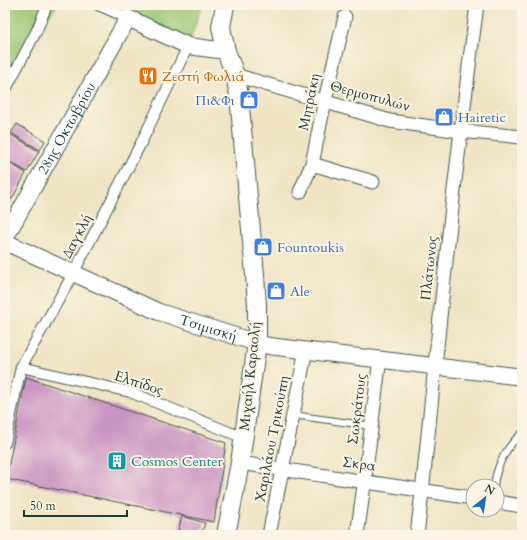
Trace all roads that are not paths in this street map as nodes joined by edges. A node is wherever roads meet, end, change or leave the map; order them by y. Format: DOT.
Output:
graph roads {
  1 [pos="47,5"];
  2 [pos="98,5"];
  3 [pos="224,5"];
  4 [pos="477,5"];
  5 [pos="345,17"];
  6 [pos="128,18"];
  7 [pos="188,46"];
  8 [pos="226,51"];
  9 [pos="235,75"];
  10 [pos="5,91"];
  11 [pos="325,100"];
  12 [pos="460,131"];
  13 [pos="522,137"];
  14 [pos="312,164"];
  15 [pos="373,182"];
  16 [pos="300,192"];
  17 [pos="5,238"];
  18 [pos="5,242"];
  19 [pos="73,274"];
  20 [pos="257,343"];
  21 [pos="306,350"];
  22 [pos="380,359"];
  23 [pos="434,366"];
  24 [pos="21,367"];
  25 [pos="522,377"];
  26 [pos="293,415"];
  27 [pos="371,426"];
  28 [pos="522,433"];
  29 [pos="244,438"];
  30 [pos="5,443"];
  31 [pos="240,463"];
  32 [pos="282,470"];
  33 [pos="495,478"];
  34 [pos="366,481"];
  35 [pos="423,489"];
  36 [pos="465,497"];
  37 [pos="505,503"];
  38 [pos="522,506"];
  39 [pos="226,535"];
  40 [pos="269,535"];
  41 [pos="357,535"];
  42 [pos="417,535"];
  1 -- 10 [label="street"];
  2 -- 6 [label="street"];
  3 -- 8 [label="main road, Μιχαήλ Καραολή"];
  4 -- 12 [label="street, Πλάτωνος"];
  5 -- 11 [label="street, Μητράκη"];
  6 -- 7 [label="street"];
  6 -- 17 [label="street, 28ης Οκτωβρίου"];
  7 -- 8 [label="street"];
  7 -- 19 [label="street, Δαγκλή"];
  8 -- 9 [label="main road, Μιχαήλ Καραολή"];
  9 -- 11 [label="street, Θερμοπυλών"];
  9 -- 20 [label="main road, Μιχαήλ Καραολή"];
  11 -- 12 [label="street, Θερμοπυλών"];
  11 -- 14 [label="street, Μητράκη"];
  12 -- 13 [label="street, Θερμοπυλών"];
  12 -- 23 [label="street, Πλάτωνος"];
  14 -- 15 [label="street"];
  14 -- 16 [label="street, Μητράκη"];
  18 -- 19 [label="street, Τσιμισκή"];
  19 -- 20 [label="street, Τσιμισκή"];
  19 -- 24 [label="street, Δαγκλή"];
  20 -- 21 [label="street, Τσιμισκή"];
  20 -- 29 [label="main road, Μιχαήλ Καραολή"];
  21 -- 22 [label="street, Τσιμισκή"];
  21 -- 26 [label="street, Χαριλάου Τρικούπη"];
  22 -- 23 [label="street, Τσιμισκή"];
  22 -- 27 [label="street, Σωκράτους"];
  23 -- 25 [label="street, Τσιμισκή"];
  23 -- 35 [label="street, Πλάτωνος"];
  24 -- 29 [label="street, Ελπίδος"];
  24 -- 30 [label="street, Δαγκλή"];
  26 -- 27 [label="lane"];
  26 -- 32 [label="street, Χαριλάου Τρικούπη"];
  27 -- 34 [label="street, Σωκράτους"];
  28 -- 33 [label="lane"];
  29 -- 31 [label="main road, Μιχαήλ Καραολή"];
  31 -- 32 [label="street, Σκρα"];
  31 -- 39 [label="main road, Μιχαήλ Καραολή"];
  32 -- 34 [label="street, Σκρα"];
  32 -- 40 [label="street, Χαριλάου Τρικούπη"];
  34 -- 35 [label="street, Σκρα"];
  34 -- 41 [label="street, Σωκράτους"];
  35 -- 36 [label="street, Σκρα"];
  35 -- 42 [label="street, Πλάτωνος"];
  37 -- 38 [label="street"];
}
